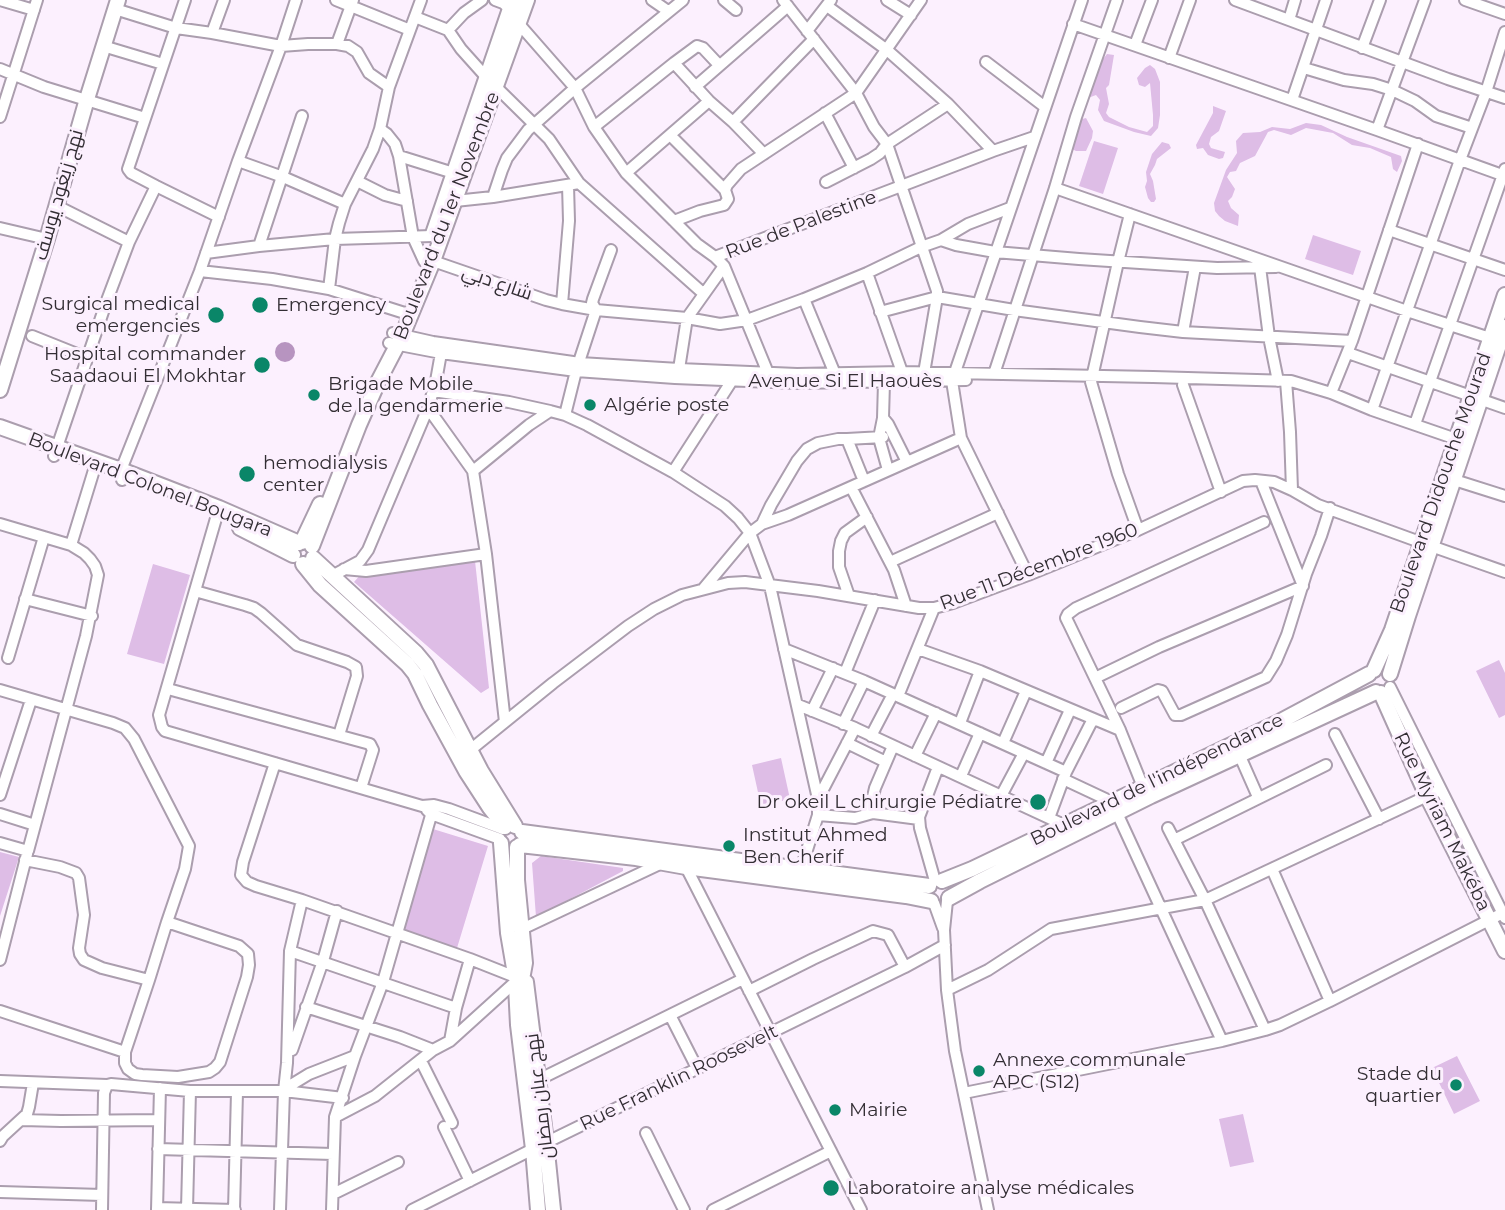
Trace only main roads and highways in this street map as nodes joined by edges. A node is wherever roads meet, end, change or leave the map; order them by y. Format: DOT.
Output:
graph roads {
  1 [pos="527,0"];
  2 [pos="116,4"];
  3 [pos="511,5"];
  4 [pos="492,82"];
  5 [pos="450,200"];
  6 [pos="428,261"];
  7 [pos="1505,295"];
  8 [pos="1502,335"];
  9 [pos="0,390"];
  10 [pos="0,427"];
  11 [pos="0,436"];
  12 [pos="56,452"];
  13 [pos="122,475"];
  14 [pos="1426,544"];
  15 [pos="304,552"];
  16 [pos="1389,637"];
  17 [pos="1372,672"];
  18 [pos="1384,686"];
  19 [pos="1330,696"];
  20 [pos="1115,808"];
  21 [pos="510,836"];
  22 [pos="705,863"];
  23 [pos="935,883"];
  24 [pos="940,901"];
  25 [pos="1501,916"];
  26 [pos="1505,951"];
  27 [pos="518,979"];
  28 [pos="540,1146"];
  29 [pos="538,1210"];
  30 [pos="552,1210"];
  1 -- 4 [label="main road, Boulevard du 1er Novembre"];
  2 -- 9 [label="main road, نهج زيغود يوسف"];
  3 -- 4 [label="main road, Boulevard du 1er Novembre"];
  4 -- 5 [label="main road, Boulevard du 1er Novembre"];
  5 -- 6 [label="main road, Boulevard du 1er Novembre"];
  5 -- 6 [label="main road, Boulevard du 1er Novembre"];
  6 -- 15 [label="main road, Boulevard du 1er Novembre"];
  7 -- 8 [label="main road, Boulevard Didouche Mourad"];
  8 -- 14 [label="main road, Boulevard Didouche Mourad"];
  10 -- 12 [label="main road, Boulevard Colonel Bougara"];
  11 -- 12 [label="main road, Boulevard Colonel Bougara"];
  12 -- 13 [label="main road, Boulevard Colonel Bougara"];
  12 -- 13 [label="main road, Boulevard Colonel Bougara"];
  13 -- 15 [label="main road, Boulevard Colonel Bougara"];
  14 -- 16 [label="main road, Boulevard Didouche Mourad"];
  14 -- 18 [label="main road, Boulevard Didouche Mourad"];
  15 -- 21 [label="main road"];
  15 -- 21 [label="main road, Boulevard Colonel Bougara"];
  16 -- 17 [label="main road, Boulevard Didouche Mourad"];
  16 -- 19 [label="main road"];
  17 -- 18 [label="main road"];
  17 -- 18 [label="main road, Rue Myriam Makéba"];
  17 -- 19 [label="main road, Boulevard de l'indépendance"];
  18 -- 20 [label="main road, Boulevard de l'indépendance"];
  18 -- 25 [label="main road, Rue Myriam Makéba"];
  19 -- 20 [label="main road, Boulevard de l'indépendance"];
  20 -- 23 [label="main road, Boulevard de l'indépendance"];
  20 -- 24 [label="main road, Boulevard de l'indépendance"];
  21 -- 22 [label="main road, Boulevard de l'indépendance"];
  21 -- 22 [label="main road, Boulevard de l'indépendance"];
  21 -- 27 [label="main road, نهج عبان رمضان"];
  21 -- 27 [label="main road, نهج عبان رمضان"];
  22 -- 23 [label="main road, Boulevard de l'indépendance"];
  22 -- 24 [label="main road, Boulevard de l'indépendance"];
  23 -- 24 [label="main road"];
  23 -- 24 [label="main road"];
  25 -- 26 [label="main road, Rue Myriam Makéba"];
  27 -- 28 [label="main road, نهج عبان رمضان"];
  27 -- 28 [label="main road, نهج عبان رمضان"];
  28 -- 29 [label="main road, نهج عبان رمضان"];
  28 -- 30 [label="main road, نهج عبان رمضان"];
}
